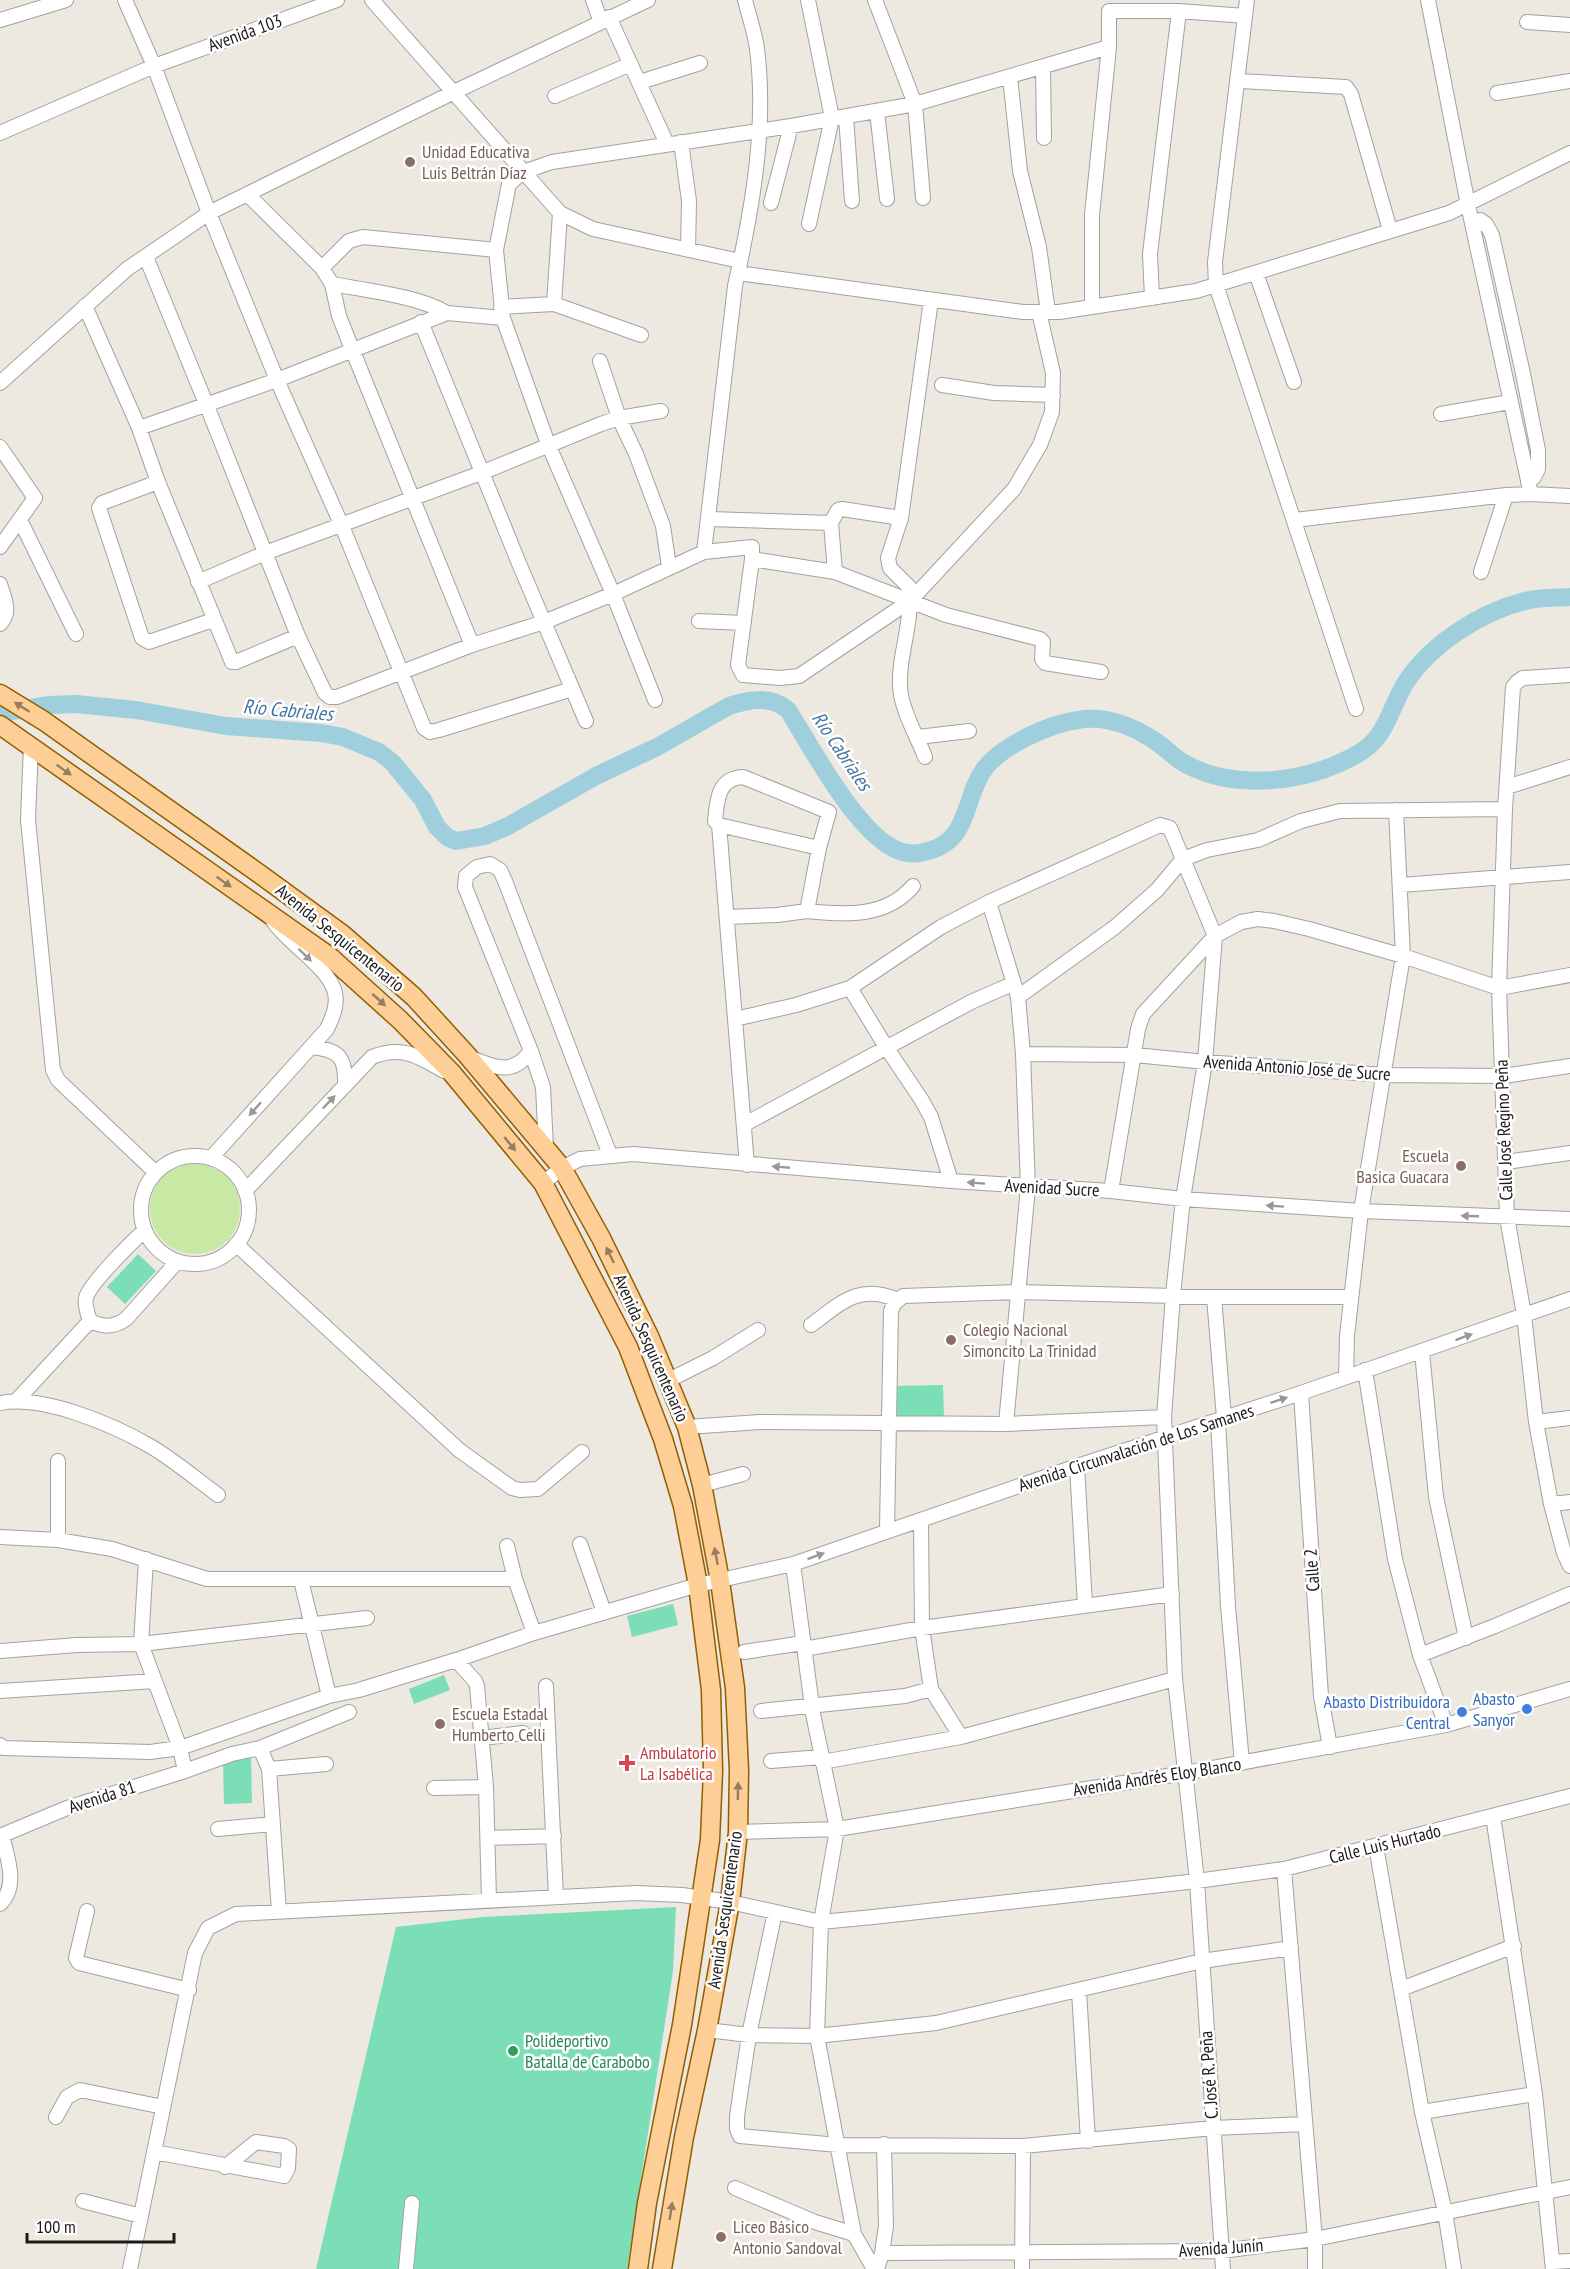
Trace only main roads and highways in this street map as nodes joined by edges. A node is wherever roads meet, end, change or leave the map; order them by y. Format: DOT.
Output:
graph roads {
  1 [pos="0,694"];
  2 [pos="0,725"];
  3 [pos="638,2269"];
  4 [pos="662,2269"];
  4 -- 1 [label="main road, Avenida Sesquicentenario, one-way"];
  2 -- 3 [label="main road, Avenida Sesquicentenario, one-way"];
}
